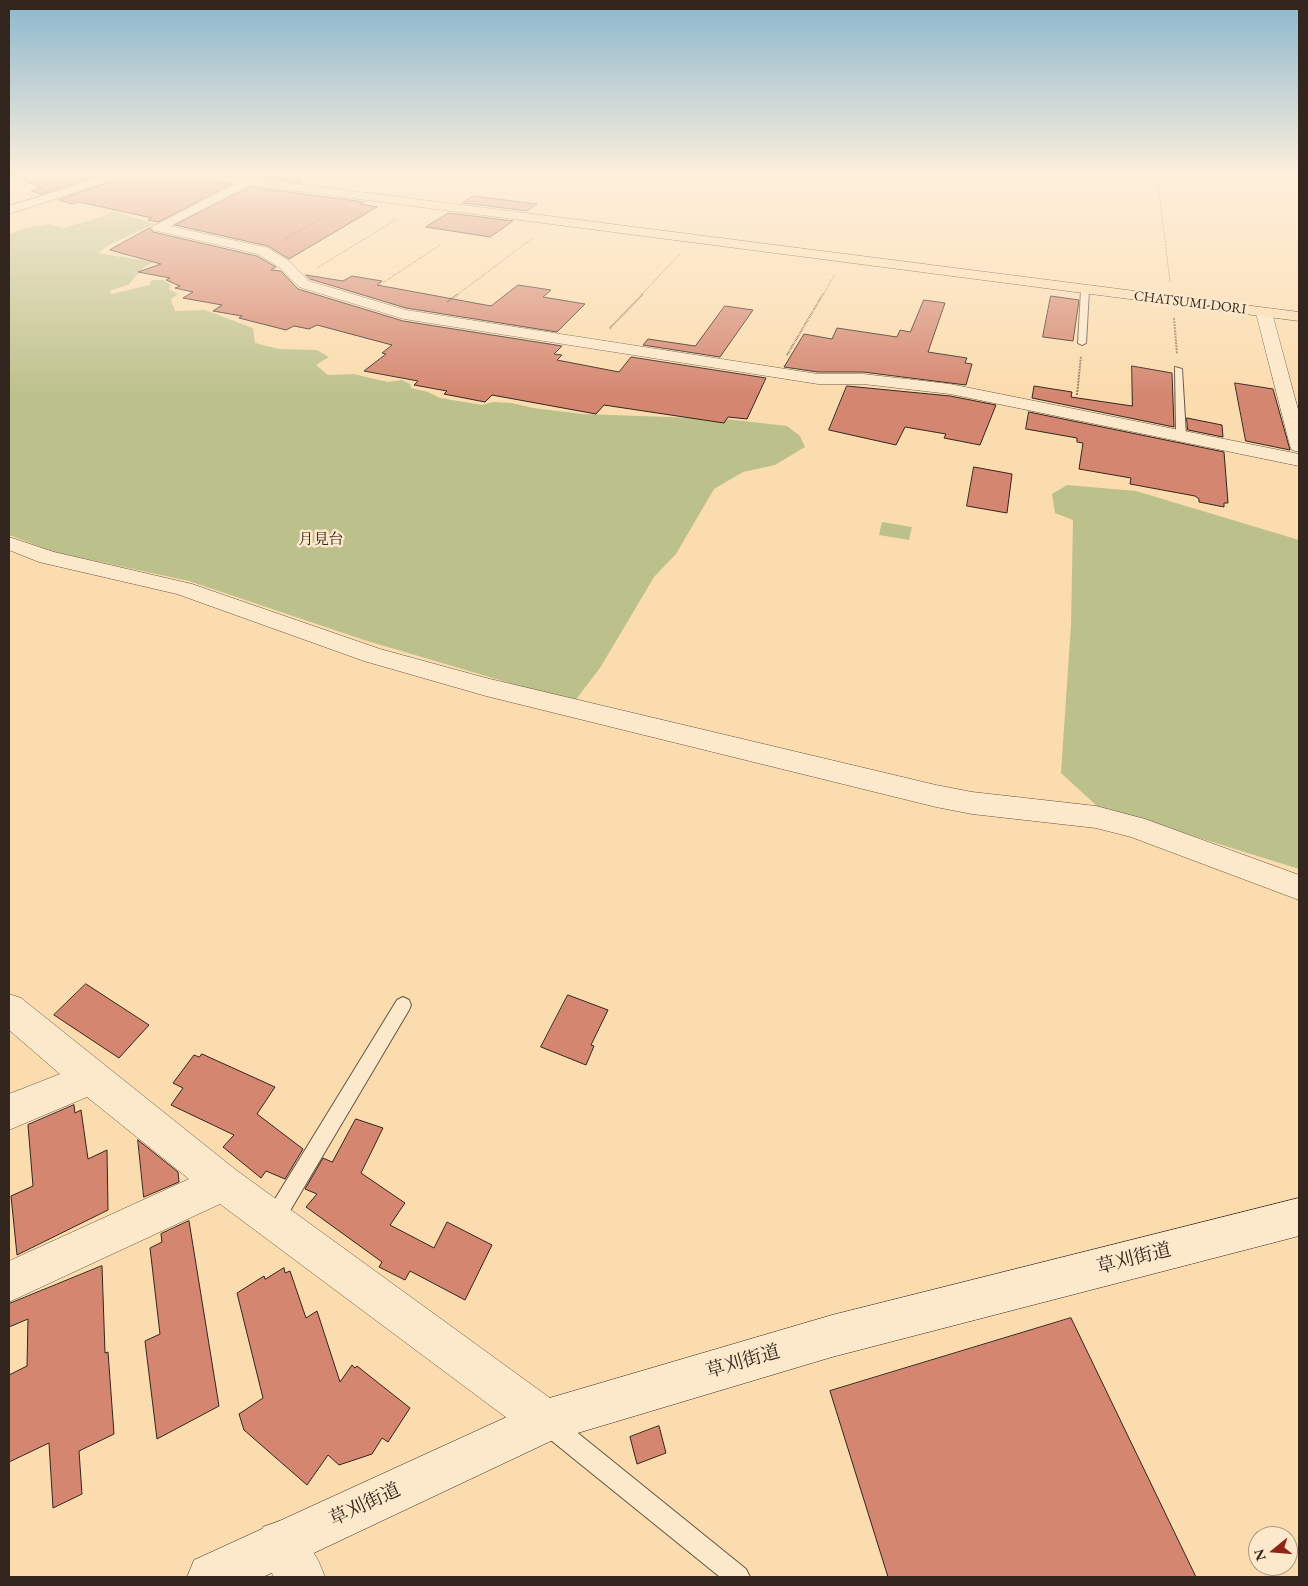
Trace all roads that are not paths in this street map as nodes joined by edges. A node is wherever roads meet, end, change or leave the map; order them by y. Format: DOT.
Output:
graph roads {
  1 [pos="254,248"];
  2 [pos="761,248"];
  3 [pos="1085,290"];
  4 [pos="1264,312"];
  5 [pos="1299,317"];
  6 [pos="1082,343"];
  7 [pos="1178,369"];
  8 [pos="1181,435"];
  9 [pos="1299,446"];
  10 [pos="1299,460"];
  11 [pos="9,543"];
  12 [pos="1299,888"];
  13 [pos="403,1004"];
  14 [pos="9,1010"];
  15 [pos="91,1078"];
  16 [pos="9,1112"];
  17 [pos="223,1182"];
  18 [pos="1299,1217"];
  19 [pos="274,1219"];
  20 [pos="9,1282"];
  21 [pos="546,1421"];
  22 [pos="290,1560"];
  23 [pos="210,1577"];
  24 [pos="738,1577"];
  1 -- 8 [label="street"];
  2 -- 3 [label="main road, CHATSUMI-DORI"];
  3 -- 4 [label="main road, CHATSUMI-DORI"];
  3 -- 6 [label="lane"];
  4 -- 5 [label="main road, CHATSUMI-DORI"];
  4 -- 9 [label="street"];
  7 -- 8 [label="lane"];
  8 -- 10 [label="street"];
  11 -- 12 [label="street"];
  13 -- 19 [label="lane"];
  14 -- 15 [label="street"];
  15 -- 16 [label="street"];
  15 -- 17 [label="street"];
  17 -- 19 [label="street"];
  17 -- 20 [label="street"];
  18 -- 21 [label="street, 草刈街道"];
  19 -- 21 [label="street"];
  21 -- 22 [label="street, 草刈街道"];
  21 -- 24 [label="lane"];
  22 -- 23 [label="street, 草刈街道"];
}
